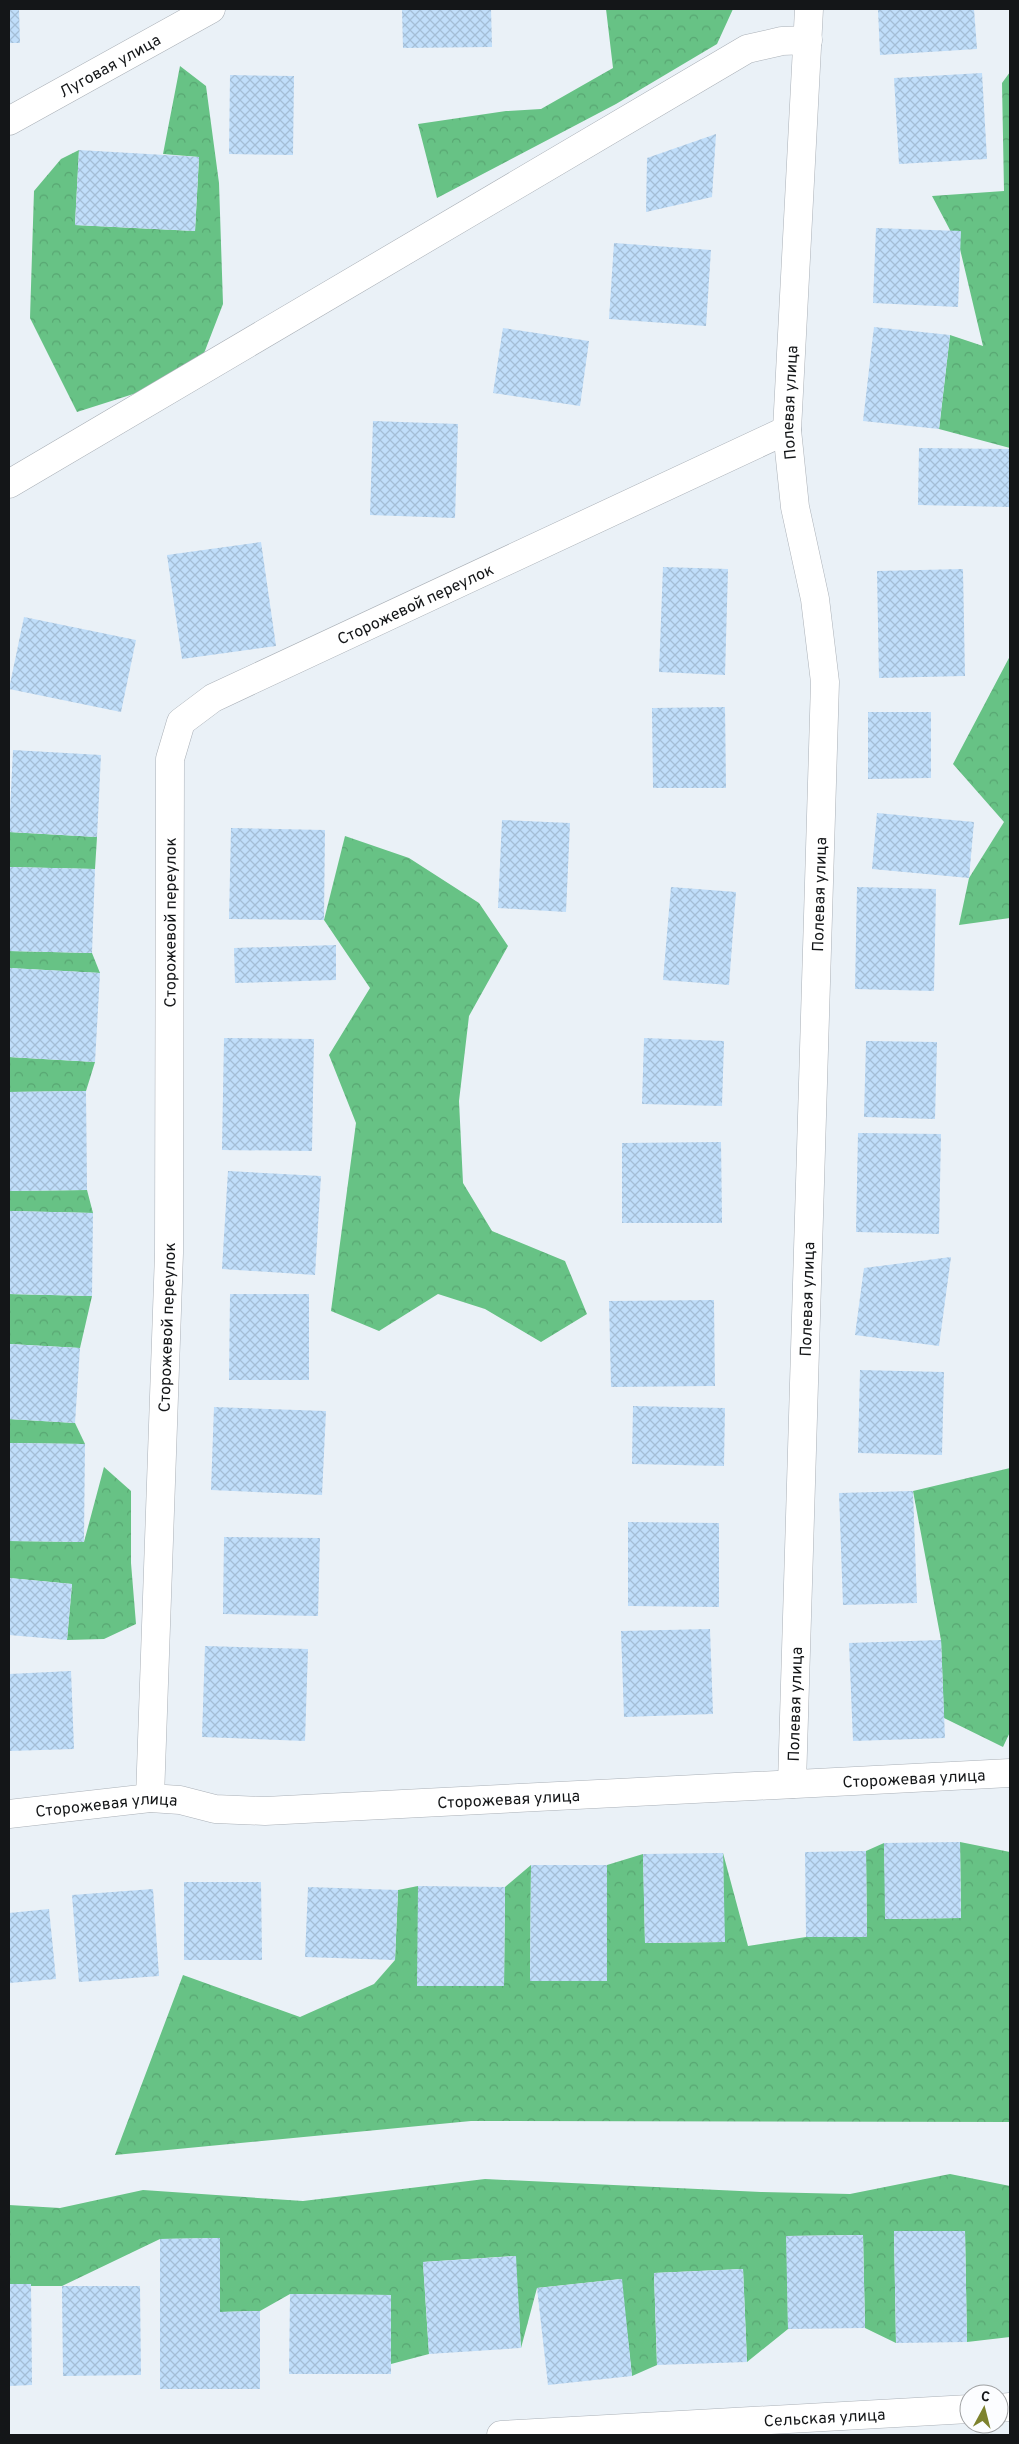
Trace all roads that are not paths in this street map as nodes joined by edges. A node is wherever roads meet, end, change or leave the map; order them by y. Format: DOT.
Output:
graph roads {
  1 [pos="211,9"];
  2 [pos="809,9"];
  3 [pos="808,40"];
  4 [pos="9,121"];
  5 [pos="787,430"];
  6 [pos="9,484"];
  7 [pos="1010,1772"];
  8 [pos="792,1784"];
  9 [pos="150,1798"];
  10 [pos="9,1814"];
  11 [pos="959,2410"];
  12 [pos="501,2435"];
  1 -- 4 [label="street, Луговая улица"];
  2 -- 3 [label="street, Полевая улица"];
  3 -- 5 [label="street, Полевая улица"];
  3 -- 6 [label="street"];
  5 -- 8 [label="street, Полевая улица"];
  5 -- 9 [label="street, Сторожевой переулок"];
  7 -- 8 [label="street, Сторожевая улица"];
  8 -- 9 [label="street, Сторожевая улица"];
  9 -- 10 [label="street, Сторожевая улица"];
  11 -- 12 [label="street, Сельская улица"];
}
